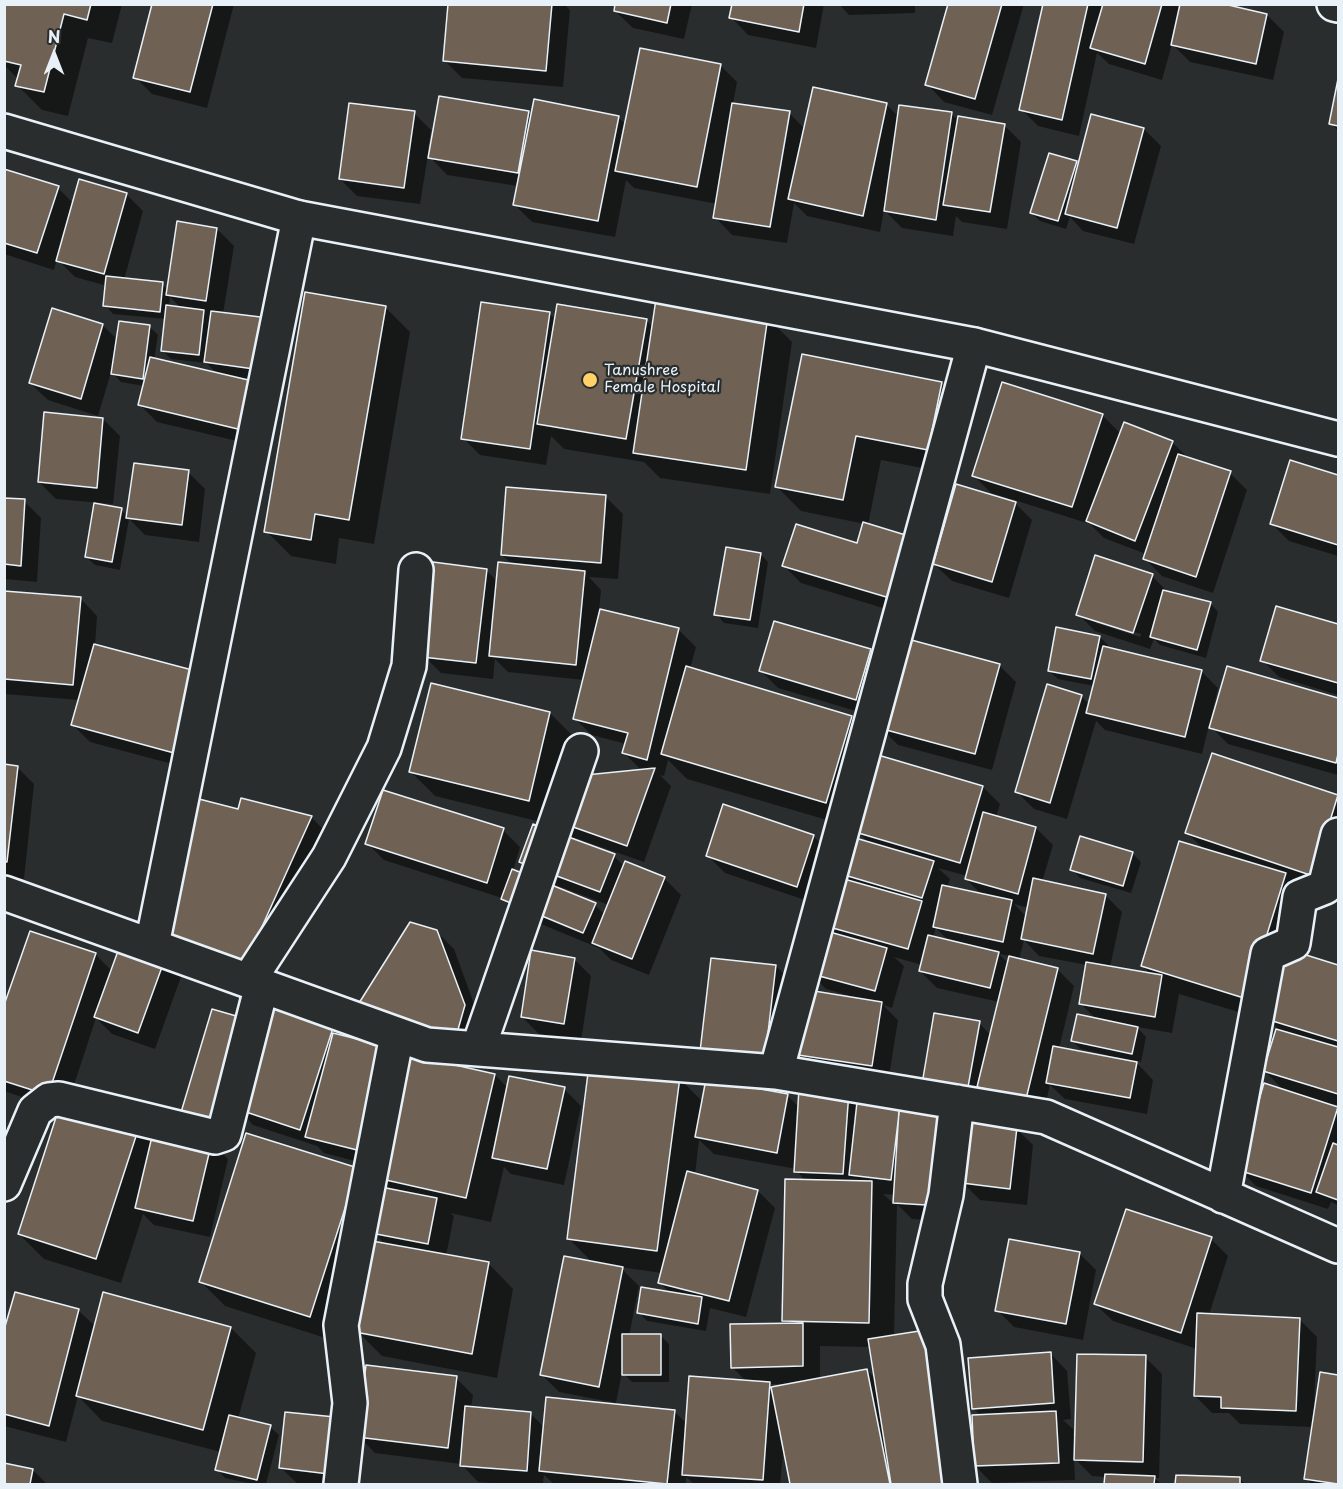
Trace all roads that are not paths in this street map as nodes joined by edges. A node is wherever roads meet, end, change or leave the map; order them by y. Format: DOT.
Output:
graph roads {
  1 [pos="4,131"];
  2 [pos="298,218"];
  3 [pos="974,345"];
  4 [pos="1338,439"];
  5 [pos="416,570"];
  6 [pos="581,751"];
  7 [pos="1338,835"];
  8 [pos="4,894"];
  9 [pos="152,945"];
  10 [pos="256,982"];
  11 [pos="397,1035"];
  12 [pos="478,1049"];
  13 [pos="776,1072"];
  14 [pos="957,1102"];
  15 [pos="4,1184"];
  16 [pos="1223,1196"];
  17 [pos="1338,1246"];
  18 [pos="341,1485"];
  19 [pos="960,1485"];
  1 -- 2 [label="street"];
  2 -- 3 [label="street"];
  2 -- 9 [label="street"];
  3 -- 4 [label="street"];
  3 -- 13 [label="street"];
  5 -- 10 [label="street"];
  6 -- 12 [label="street"];
  7 -- 16 [label="street"];
  8 -- 9 [label="street"];
  9 -- 10 [label="street"];
  10 -- 11 [label="street"];
  10 -- 15 [label="street"];
  11 -- 12 [label="street"];
  11 -- 18 [label="street"];
  12 -- 13 [label="street"];
  13 -- 14 [label="street"];
  14 -- 16 [label="street"];
  14 -- 19 [label="street"];
  16 -- 17 [label="street"];
}
